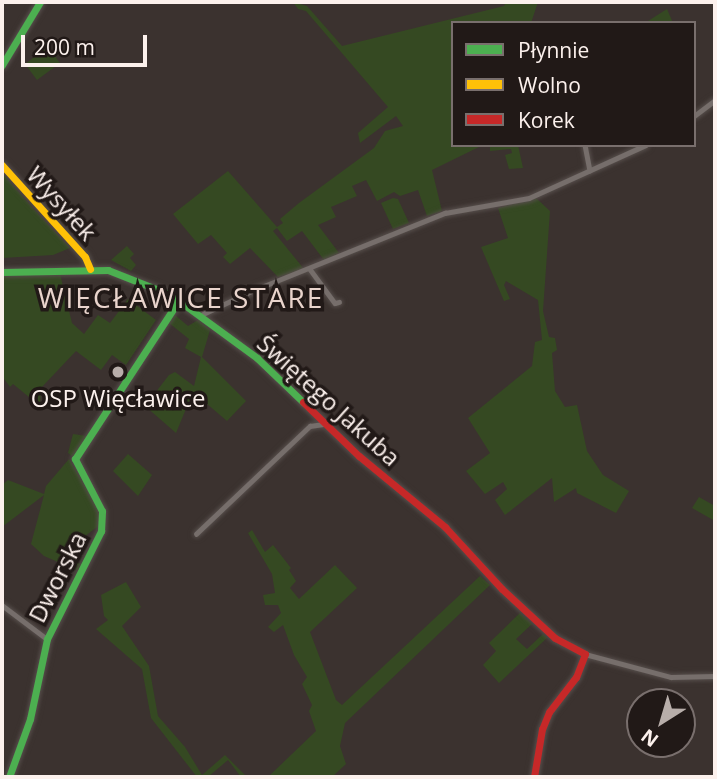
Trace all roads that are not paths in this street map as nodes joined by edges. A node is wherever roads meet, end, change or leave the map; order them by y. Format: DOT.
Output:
graph roads {
  1 [pos="40,2"];
  2 [pos="2,65"];
  3 [pos="715,100"];
  4 [pos="696,114"];
  5 [pos="585,147"];
  6 [pos="642,147"];
  7 [pos="2,165"];
  8 [pos="590,171"];
  9 [pos="90,269"];
  10 [pos="310,269"];
  11 [pos="2,272"];
  12 [pos="179,300"];
  13 [pos="339,302"];
  14 [pos="201,315"];
  15 [pos="326,424"];
  16 [pos="196,534"];
  17 [pos="2,605"];
  18 [pos="47,639"];
  19 [pos="585,654"];
  20 [pos="715,676"];
  21 [pos="9,777"];
  22 [pos="534,777"];
  1 -- 2 [label="street"];
  3 -- 4 [label="street"];
  5 -- 8 [label="street"];
  6 -- 8 [label="street"];
  7 -- 9 [label="street, Wysyłek"];
  8 -- 10 [label="street"];
  9 -- 11 [label="street, Świętego Jakuba"];
  9 -- 12 [label="street, Świętego Jakuba"];
  10 -- 13 [label="street"];
  10 -- 14 [label="street"];
  12 -- 14 [label="street, Świętego Jakuba"];
  12 -- 18 [label="street, Dworska"];
  14 -- 15 [label="street, Świętego Jakuba"];
  15 -- 16 [label="street"];
  15 -- 19 [label="street, Świętego Jakuba"];
  17 -- 18 [label="street"];
  18 -- 21 [label="street, Dworska"];
  19 -- 20 [label="street"];
  19 -- 22 [label="street"];
}
